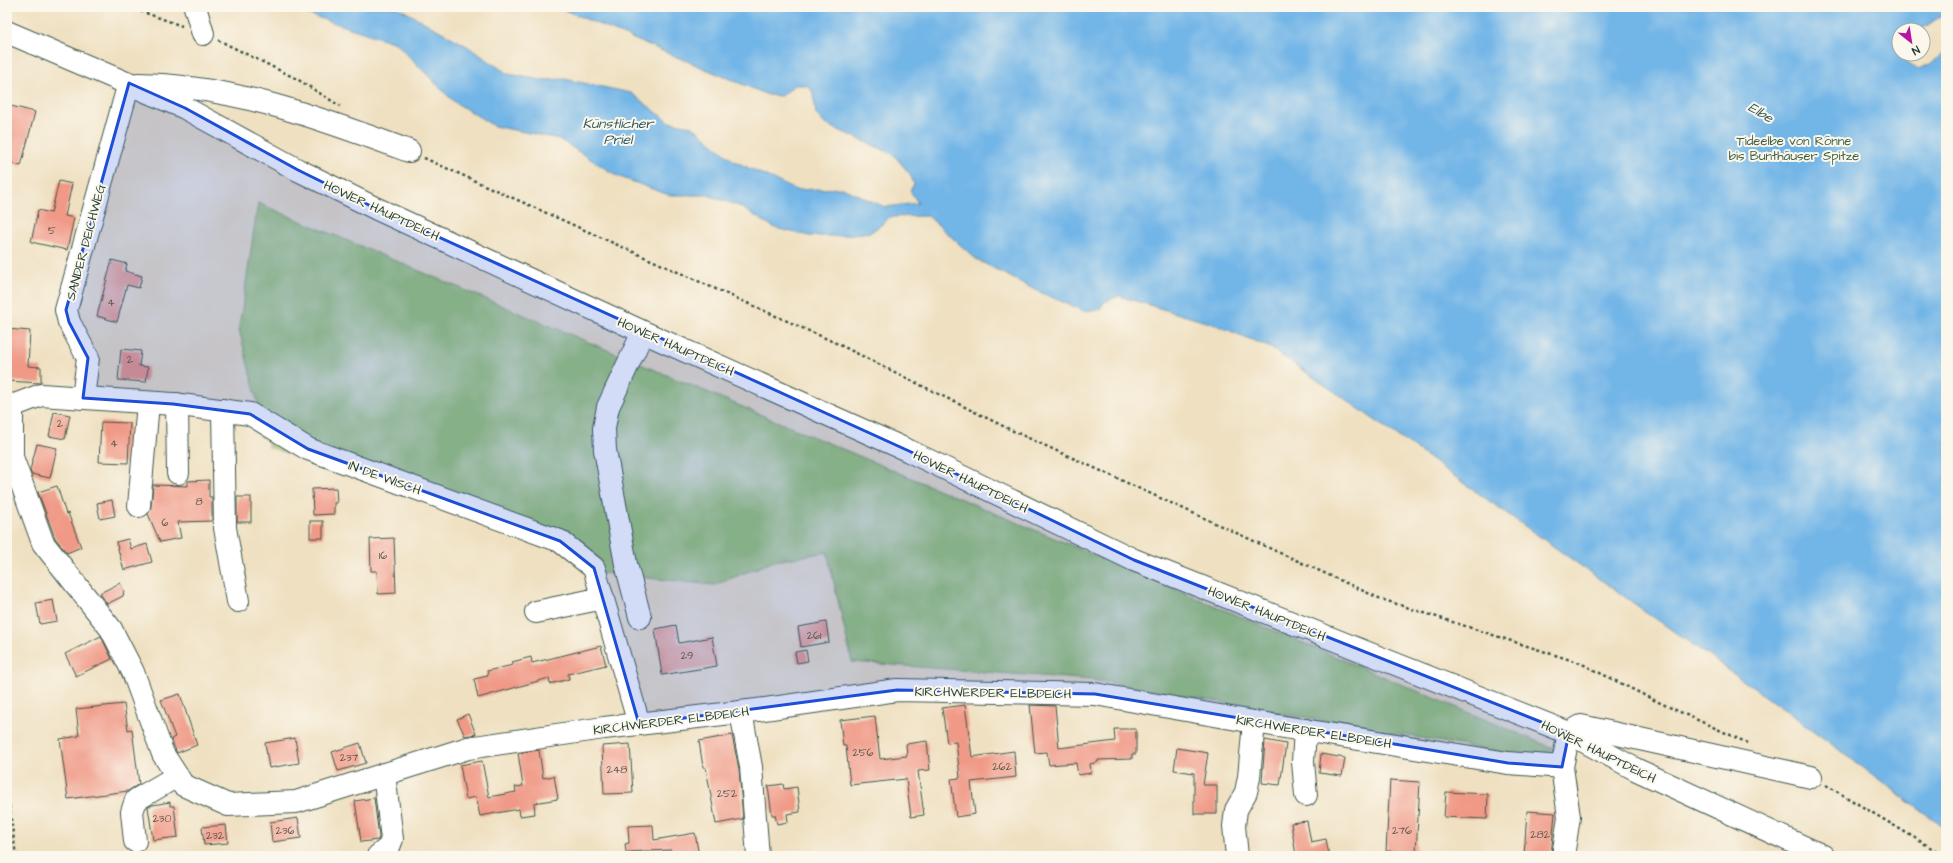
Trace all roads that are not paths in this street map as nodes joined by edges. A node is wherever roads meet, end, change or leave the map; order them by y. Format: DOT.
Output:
graph roads {
  1 [pos="195,7"];
  2 [pos="7,32"];
  3 [pos="203,34"];
  4 [pos="129,83"];
  5 [pos="409,152"];
  6 [pos="643,332"];
  7 [pos="83,398"];
  8 [pos="148,403"];
  9 [pos="177,404"];
  10 [pos="9,405"];
  11 [pos="223,410"];
  12 [pos="178,473"];
  13 [pos="13,479"];
  14 [pos="139,506"];
  15 [pos="603,598"];
  16 [pos="238,601"];
  17 [pos="536,612"];
  18 [pos="640,616"];
  19 [pos="741,712"];
  20 [pos="1254,722"];
  21 [pos="639,724"];
  22 [pos="1305,730"];
  23 [pos="1569,733"];
  24 [pos="1562,767"];
  25 [pos="384,774"];
  26 [pos="177,776"];
  27 [pos="1811,776"];
  28 [pos="1306,795"];
  29 [pos="135,841"];
  30 [pos="378,856"];
  31 [pos="758,856"];
  32 [pos="1237,856"];
  33 [pos="1563,856"];
  34 [pos="1823,856"];
  1 -- 3 [label="street"];
  2 -- 4 [label="street, HOWER HAUPTDEICH"];
  4 -- 5 [label="street"];
  4 -- 6 [label="street, HOWER HAUPTDEICH"];
  4 -- 7 [label="street, SANDER DEICHWEG"];
  6 -- 18 [label="street"];
  6 -- 23 [label="street, HOWER HAUPTDEICH"];
  7 -- 8 [label="street, IN DE WISCH"];
  7 -- 10 [label="street, IN DE WISCH"];
  8 -- 9 [label="street, IN DE WISCH"];
  8 -- 14 [label="street"];
  9 -- 11 [label="street, IN DE WISCH"];
  9 -- 12 [label="street"];
  10 -- 13 [label="street, KIRCHWERDER ELBDEICH"];
  11 -- 15 [label="street, IN DE WISCH"];
  11 -- 16 [label="street"];
  13 -- 26 [label="street, KIRCHWERDER ELBDEICH"];
  15 -- 17 [label="street"];
  15 -- 21 [label="street, IN DE WISCH"];
  19 -- 20 [label="street, KIRCHWERDER ELBDEICH"];
  19 -- 21 [label="street, KIRCHWERDER ELBDEICH"];
  19 -- 31 [label="street"];
  20 -- 22 [label="street, KIRCHWERDER ELBDEICH"];
  20 -- 32 [label="street"];
  21 -- 25 [label="street, KIRCHWERDER ELBDEICH"];
  22 -- 24 [label="street, KIRCHWERDER ELBDEICH"];
  22 -- 28 [label="street"];
  23 -- 24 [label="street"];
  23 -- 27 [label="street"];
  23 -- 34 [label="street, HOWER HAUPTDEICH"];
  24 -- 33 [label="street"];
  25 -- 26 [label="street, KIRCHWERDER ELBDEICH"];
  25 -- 30 [label="street"];
  26 -- 29 [label="street"];
}
